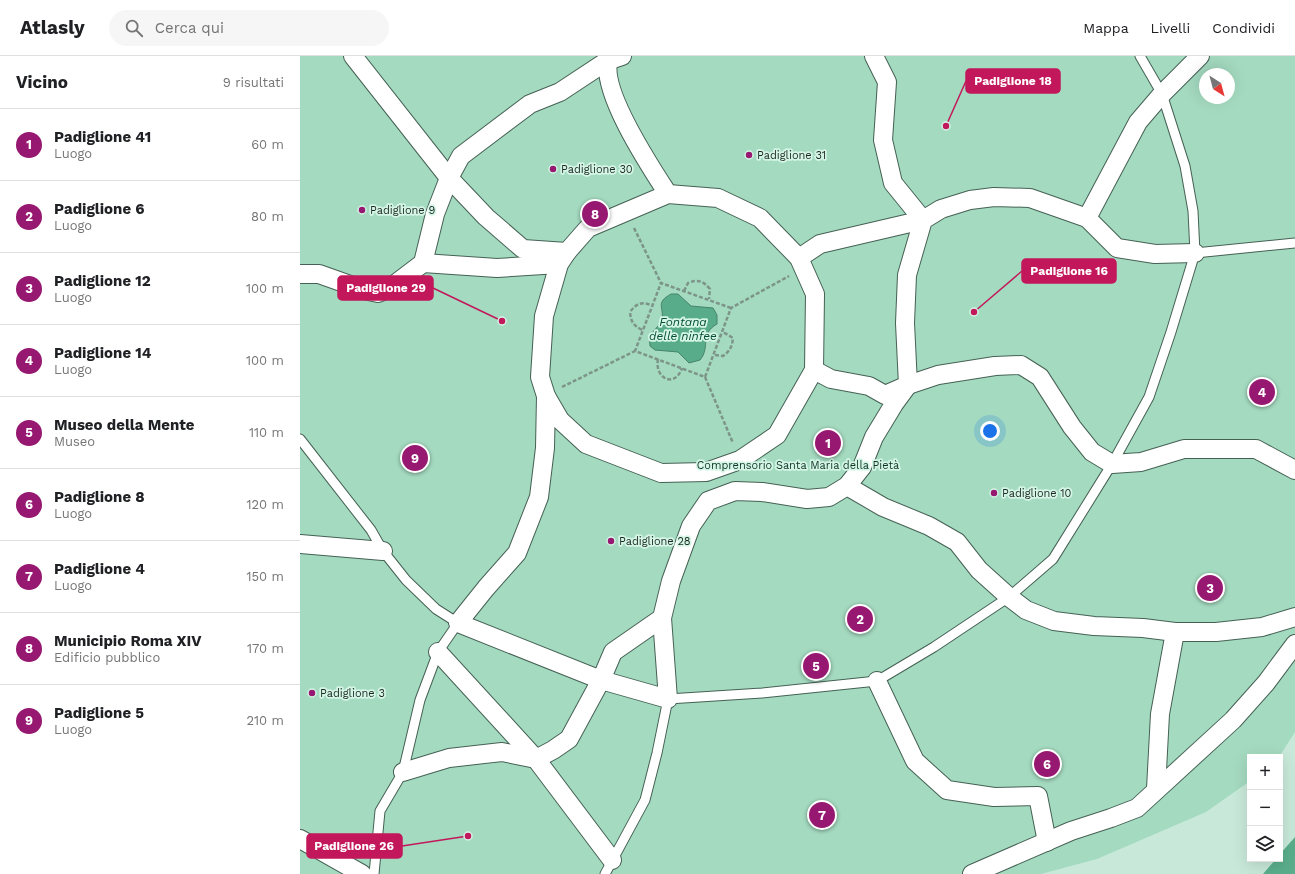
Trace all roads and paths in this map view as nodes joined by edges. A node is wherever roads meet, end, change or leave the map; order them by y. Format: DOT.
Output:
graph roads {
  1 [pos="353,56"];
  2 [pos="874,56"];
  3 [pos="1140,56"];
  4 [pos="1200,56"];
  5 [pos="613,58"];
  6 [pos="1162,94"];
  7 [pos="448,178"];
  8 [pos="668,194"];
  9 [pos="627,212"];
  10 [pos="1087,218"];
  11 [pos="923,220"];
  12 [pos="1295,243"];
  13 [pos="1195,253"];
  14 [pos="563,258"];
  15 [pos="423,263"];
  16 [pos="801,263"];
  17 [pos="300,274"];
  18 [pos="660,283"];
  19 [pos="684,291"];
  20 [pos="709,299"];
  21 [pos="651,305"];
  22 [pos="731,308"];
  23 [pos="642,330"];
  24 [pos="723,332"];
  25 [pos="636,351"];
  26 [pos="715,355"];
  27 [pos="658,359"];
  28 [pos="682,368"];
  29 [pos="814,370"];
  30 [pos="706,377"];
  31 [pos="908,384"];
  32 [pos="546,396"];
  33 [pos="300,439"];
  34 [pos="586,444"];
  35 [pos="545,448"];
  36 [pos="740,460"];
  37 [pos="1112,464"];
  38 [pos="1295,470"];
  39 [pos="706,472"];
  40 [pos="847,486"];
  41 [pos="708,501"];
  42 [pos="300,544"];
  43 [pos="383,551"];
  44 [pos="1009,597"];
  45 [pos="1295,617"];
  46 [pos="662,618"];
  47 [pos="458,623"];
  48 [pos="1174,632"];
  49 [pos="1295,644"];
  50 [pos="438,652"];
  51 [pos="601,680"];
  52 [pos="877,681"];
  53 [pos="668,699"];
  54 [pos="536,759"];
  55 [pos="403,772"];
  56 [pos="1156,789"];
  57 [pos="300,839"];
  58 [pos="1047,842"];
  59 [pos="608,867"];
  60 [pos="362,874"];
  61 [pos="374,874"];
  62 [pos="972,874"];
  1 -- 7 [label="street"];
  2 -- 11 [label="street"];
  3 -- 6 [label="lane"];
  4 -- 6 [label="street"];
  5 -- 7 [label="street"];
  5 -- 8 [label="street"];
  6 -- 10 [label="street"];
  6 -- 13 [label="lane"];
  7 -- 14 [label="street"];
  7 -- 15 [label="street"];
  8 -- 9 [label="street"];
  8 -- 16 [label="street"];
  9 -- 14 [label="street"];
  9 -- 18 [label="path"];
  10 -- 11 [label="street"];
  10 -- 13 [label="street"];
  11 -- 16 [label="street"];
  11 -- 31 [label="street"];
  12 -- 13 [label="lane"];
  13 -- 37 [label="lane"];
  14 -- 15 [label="street"];
  14 -- 32 [label="street"];
  15 -- 17 [label="street"];
  16 -- 22 [label="path"];
  16 -- 29 [label="street"];
  18 -- 19 [label="path"];
  18 -- 21 [label="path"];
  19 -- 20 [label="path"];
  19 -- 20 [label="path"];
  20 -- 22 [label="path"];
  21 -- 23 [label="path"];
  21 -- 23 [label="path"];
  22 -- 24 [label="path"];
  23 -- 25 [label="path"];
  24 -- 26 [label="path"];
  24 -- 26 [label="path"];
  25 -- 27 [label="path"];
  25 -- 32 [label="path"];
  26 -- 30 [label="path"];
  27 -- 28 [label="path"];
  27 -- 28 [label="path"];
  28 -- 30 [label="path"];
  29 -- 31 [label="street"];
  29 -- 36 [label="street"];
  30 -- 36 [label="path"];
  31 -- 37 [label="street"];
  31 -- 40 [label="street"];
  32 -- 34 [label="street"];
  32 -- 35 [label="street"];
  33 -- 43 [label="lane"];
  34 -- 35 [label="street"];
  34 -- 39 [label="street"];
  35 -- 47 [label="street"];
  36 -- 39 [label="street"];
  37 -- 38 [label="street"];
  37 -- 44 [label="lane"];
  39 -- 41 [label="street"];
  40 -- 41 [label="street"];
  40 -- 44 [label="street"];
  41 -- 46 [label="street"];
  42 -- 43 [label="street"];
  43 -- 47 [label="lane"];
  44 -- 48 [label="street"];
  44 -- 52 [label="lane"];
  45 -- 48 [label="street"];
  46 -- 51 [label="street"];
  46 -- 53 [label="street"];
  47 -- 50 [label="lane"];
  47 -- 51 [label="street"];
  48 -- 56 [label="street"];
  49 -- 56 [label="street"];
  50 -- 54 [label="street"];
  50 -- 55 [label="lane"];
  51 -- 53 [label="street"];
  51 -- 54 [label="street"];
  52 -- 53 [label="lane"];
  52 -- 58 [label="street"];
  53 -- 59 [label="lane"];
  54 -- 55 [label="street"];
  54 -- 59 [label="street"];
  55 -- 61 [label="lane"];
  56 -- 58 [label="street"];
  57 -- 60 [label="street"];
  58 -- 62 [label="street"];
}
